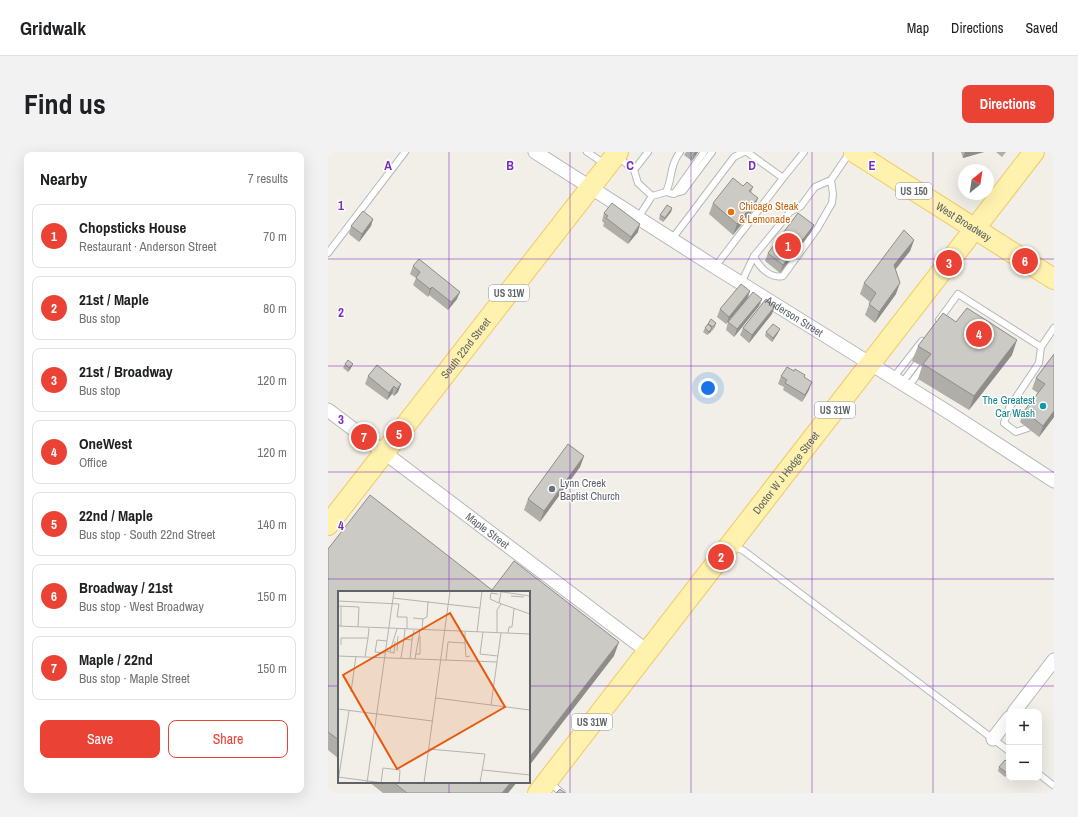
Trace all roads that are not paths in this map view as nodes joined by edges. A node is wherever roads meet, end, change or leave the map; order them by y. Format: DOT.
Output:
graph roads {
  1 [pos="405,152"];
  2 [pos="535,152"];
  3 [pos="587,152"];
  4 [pos="648,152"];
  5 [pos="680,152"];
  6 [pos="704,152"];
  7 [pos="712,152"];
  8 [pos="745,152"];
  9 [pos="804,152"];
  10 [pos="1034,152"];
  11 [pos="858,153"];
  12 [pos="614,158"];
  13 [pos="634,170"];
  14 [pos="783,178"];
  15 [pos="831,180"];
  16 [pos="591,187"];
  17 [pos="666,192"];
  18 [pos="674,194"];
  19 [pos="652,196"];
  20 [pos="638,218"];
  21 [pos="975,229"];
  22 [pos="672,239"];
  23 [pos="328,253"];
  24 [pos="754,256"];
  25 [pos="715,267"];
  26 [pos="1054,279"];
  27 [pos="741,283"];
  28 [pos="949,306"];
  29 [pos="946,322"];
  30 [pos="935,324"];
  31 [pos="1054,328"];
  32 [pos="926,336"];
  33 [pos="1041,347"];
  34 [pos="870,363"];
  35 [pos="917,363"];
  36 [pos="923,367"];
  37 [pos="901,383"];
  38 [pos="328,410"];
  39 [pos="1028,428"];
  40 [pos="384,452"];
  41 [pos="1054,481"];
  42 [pos="328,525"];
  43 [pos="731,544"];
  44 [pos="647,651"];
  45 [pos="1054,660"];
  46 [pos="1016,709"];
  47 [pos="1006,722"];
  48 [pos="993,739"];
  49 [pos="1006,749"];
  50 [pos="1042,776"];
  51 [pos="1054,786"];
  52 [pos="549,789"];
  1 -- 23 [label="lane"];
  2 -- 16 [label="street, Anderson Street"];
  3 -- 12 [label="lane"];
  4 -- 13 [label="lane"];
  5 -- 17 [label="lane"];
  6 -- 18 [label="lane"];
  7 -- 18 [label="lane"];
  8 -- 14 [label="lane"];
  8 -- 22 [label="lane"];
  9 -- 14 [label="lane"];
  10 -- 21 [label="main road, Doctor W J Hodge Street / US 31W"];
  11 -- 15 [label="lane"];
  11 -- 21 [label="main road, West Broadway / US 150"];
  12 -- 13 [label="lane"];
  12 -- 16 [label="main road, South 22nd Street / US 31W"];
  13 -- 19 [label="lane"];
  14 -- 25 [label="lane"];
  15 -- 24 [label="lane"];
  15 -- 24 [label="lane"];
  16 -- 20 [label="street, Anderson Street"];
  16 -- 40 [label="main road, South 22nd Street / US 31W"];
  17 -- 18 [label="lane"];
  17 -- 19 [label="lane"];
  19 -- 20 [label="lane"];
  20 -- 22 [label="street, Anderson Street"];
  21 -- 26 [label="main road, West Broadway / US 150"];
  21 -- 34 [label="main road, Doctor W J Hodge Street / US 31W"];
  22 -- 25 [label="street, Anderson Street"];
  24 -- 27 [label="lane"];
  25 -- 27 [label="street, Anderson Street"];
  27 -- 34 [label="street, Anderson Street"];
  28 -- 29 [label="lane"];
  28 -- 30 [label="lane"];
  28 -- 33 [label="lane"];
  31 -- 33 [label="lane"];
  32 -- 37 [label="lane"];
  33 -- 39 [label="lane"];
  34 -- 37 [label="street, Anderson Street"];
  34 -- 43 [label="main road, Doctor W J Hodge Street / US 31W"];
  35 -- 37 [label="lane"];
  36 -- 37 [label="lane"];
  37 -- 41 [label="street, Anderson Street"];
  38 -- 40 [label="street, Maple Street"];
  40 -- 42 [label="main road, South 22nd Street / US 31W"];
  40 -- 44 [label="street, Maple Street"];
  43 -- 44 [label="main road, Doctor W J Hodge Street / US 31W"];
  43 -- 48 [label="lane"];
  44 -- 52 [label="main road, Doctor W J Hodge Street / US 31W"];
  45 -- 46 [label="street"];
  47 -- 48 [label="street"];
  48 -- 49 [label="lane"];
  50 -- 51 [label="lane"];
}
